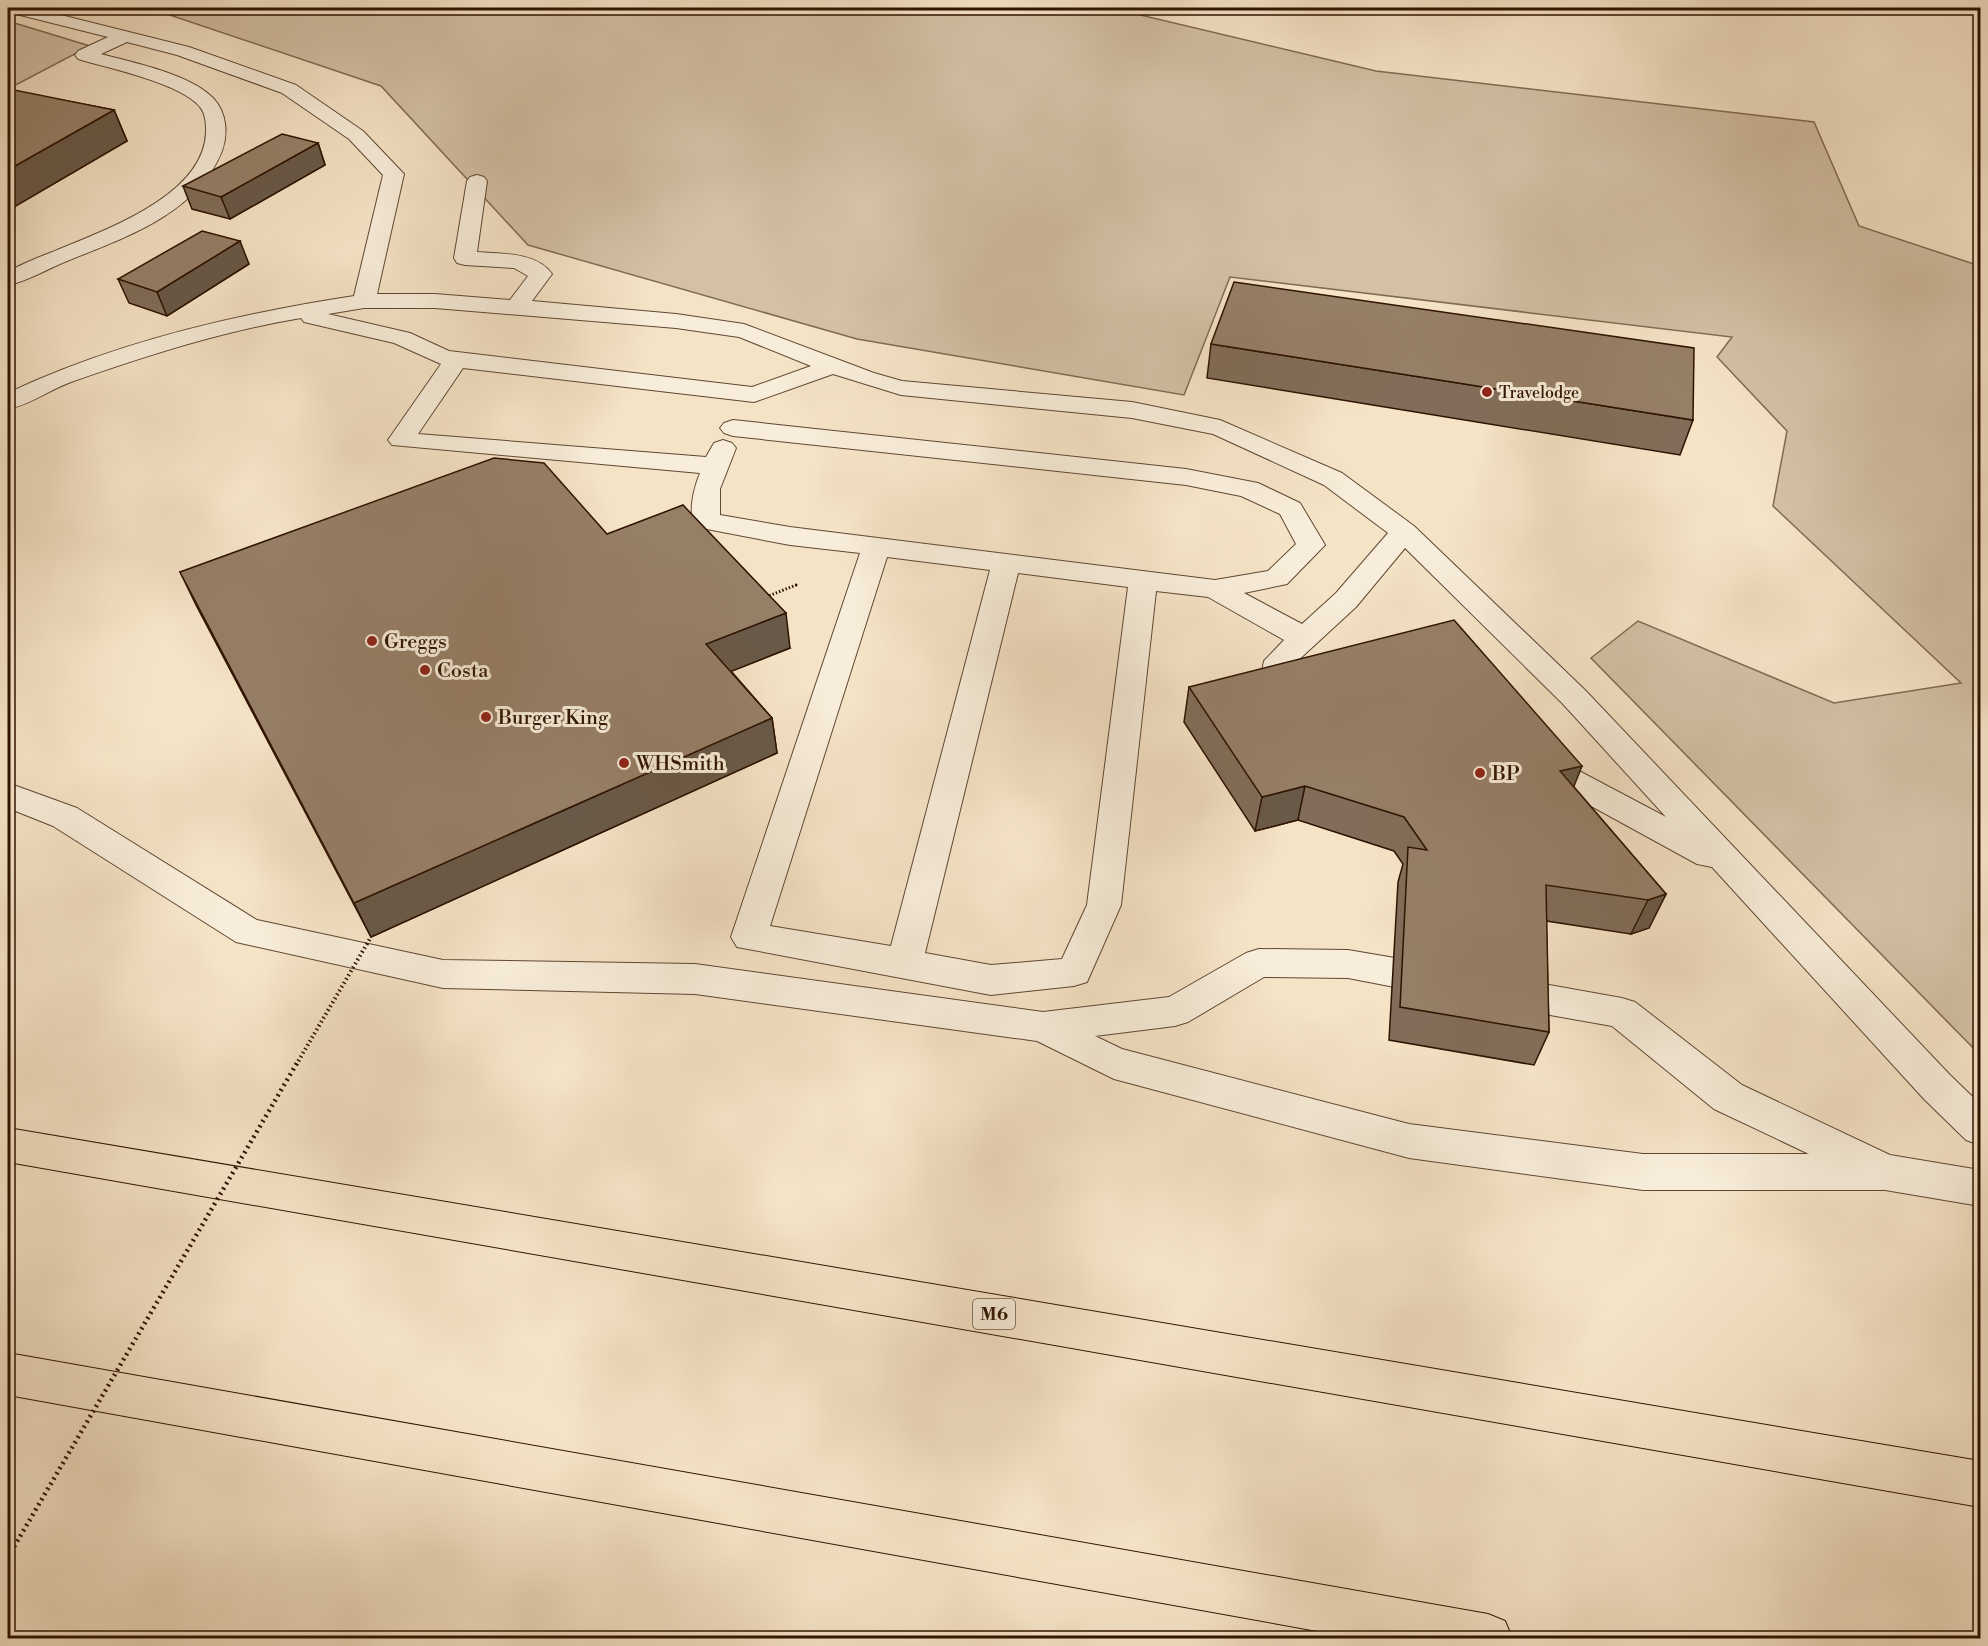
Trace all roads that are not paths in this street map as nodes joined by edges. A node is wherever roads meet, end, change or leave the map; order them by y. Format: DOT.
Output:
graph roads {
  1 [pos="14,8"];
  2 [pos="125,36"];
  3 [pos="477,181"];
  4 [pos="8,278"];
  5 [pos="364,301"];
  6 [pos="516,307"];
  7 [pos="289,313"];
  8 [pos="457,359"];
  9 [pos="835,365"];
  10 [pos="754,395"];
  11 [pos="8,402"];
  12 [pos="733,428"];
  13 [pos="715,466"];
  14 [pos="1404,532"];
  15 [pos="876,547"];
  16 [pos="1006,563"];
  17 [pos="1143,580"];
  18 [pos="1215,589"];
  19 [pos="1304,638"];
  20 [pos="1286,737"];
  21 [pos="1505,778"];
  22 [pos="8,795"];
  23 [pos="1734,868"];
  24 [pos="905,963"];
  25 [pos="1043,1027"];
  26 [pos="1980,1128"];
  27 [pos="8,1145"];
  28 [pos="1885,1172"];
  29 [pos="1980,1188"];
  30 [pos="8,1374"];
  31 [pos="1980,1484"];
  32 [pos="1488,1638"];
  1 -- 2 [label="lane"];
  2 -- 4 [label="lane"];
  2 -- 5 [label="lane"];
  3 -- 6 [label="lane"];
  5 -- 6 [label="lane"];
  5 -- 7 [label="lane"];
  6 -- 9 [label="lane"];
  7 -- 8 [label="lane"];
  7 -- 11 [label="lane"];
  8 -- 10 [label="lane"];
  8 -- 13 [label="lane"];
  9 -- 10 [label="lane"];
  9 -- 14 [label="lane"];
  10 -- 12 [label="lane"];
  12 -- 13 [label="lane"];
  12 -- 18 [label="lane"];
  13 -- 15 [label="lane"];
  14 -- 19 [label="lane"];
  14 -- 23 [label="lane"];
  15 -- 16 [label="lane"];
  15 -- 24 [label="lane"];
  16 -- 17 [label="lane"];
  16 -- 24 [label="lane"];
  17 -- 18 [label="lane"];
  17 -- 24 [label="lane"];
  18 -- 19 [label="lane"];
  19 -- 20 [label="lane"];
  21 -- 23 [label="lane"];
  22 -- 25 [label="lane"];
  23 -- 26 [label="lane"];
  25 -- 28 [label="lane"];
  25 -- 28 [label="lane"];
  27 -- 31 [label="highway, M6"];
  28 -- 29 [label="lane"];
  30 -- 32 [label="highway"];
}
